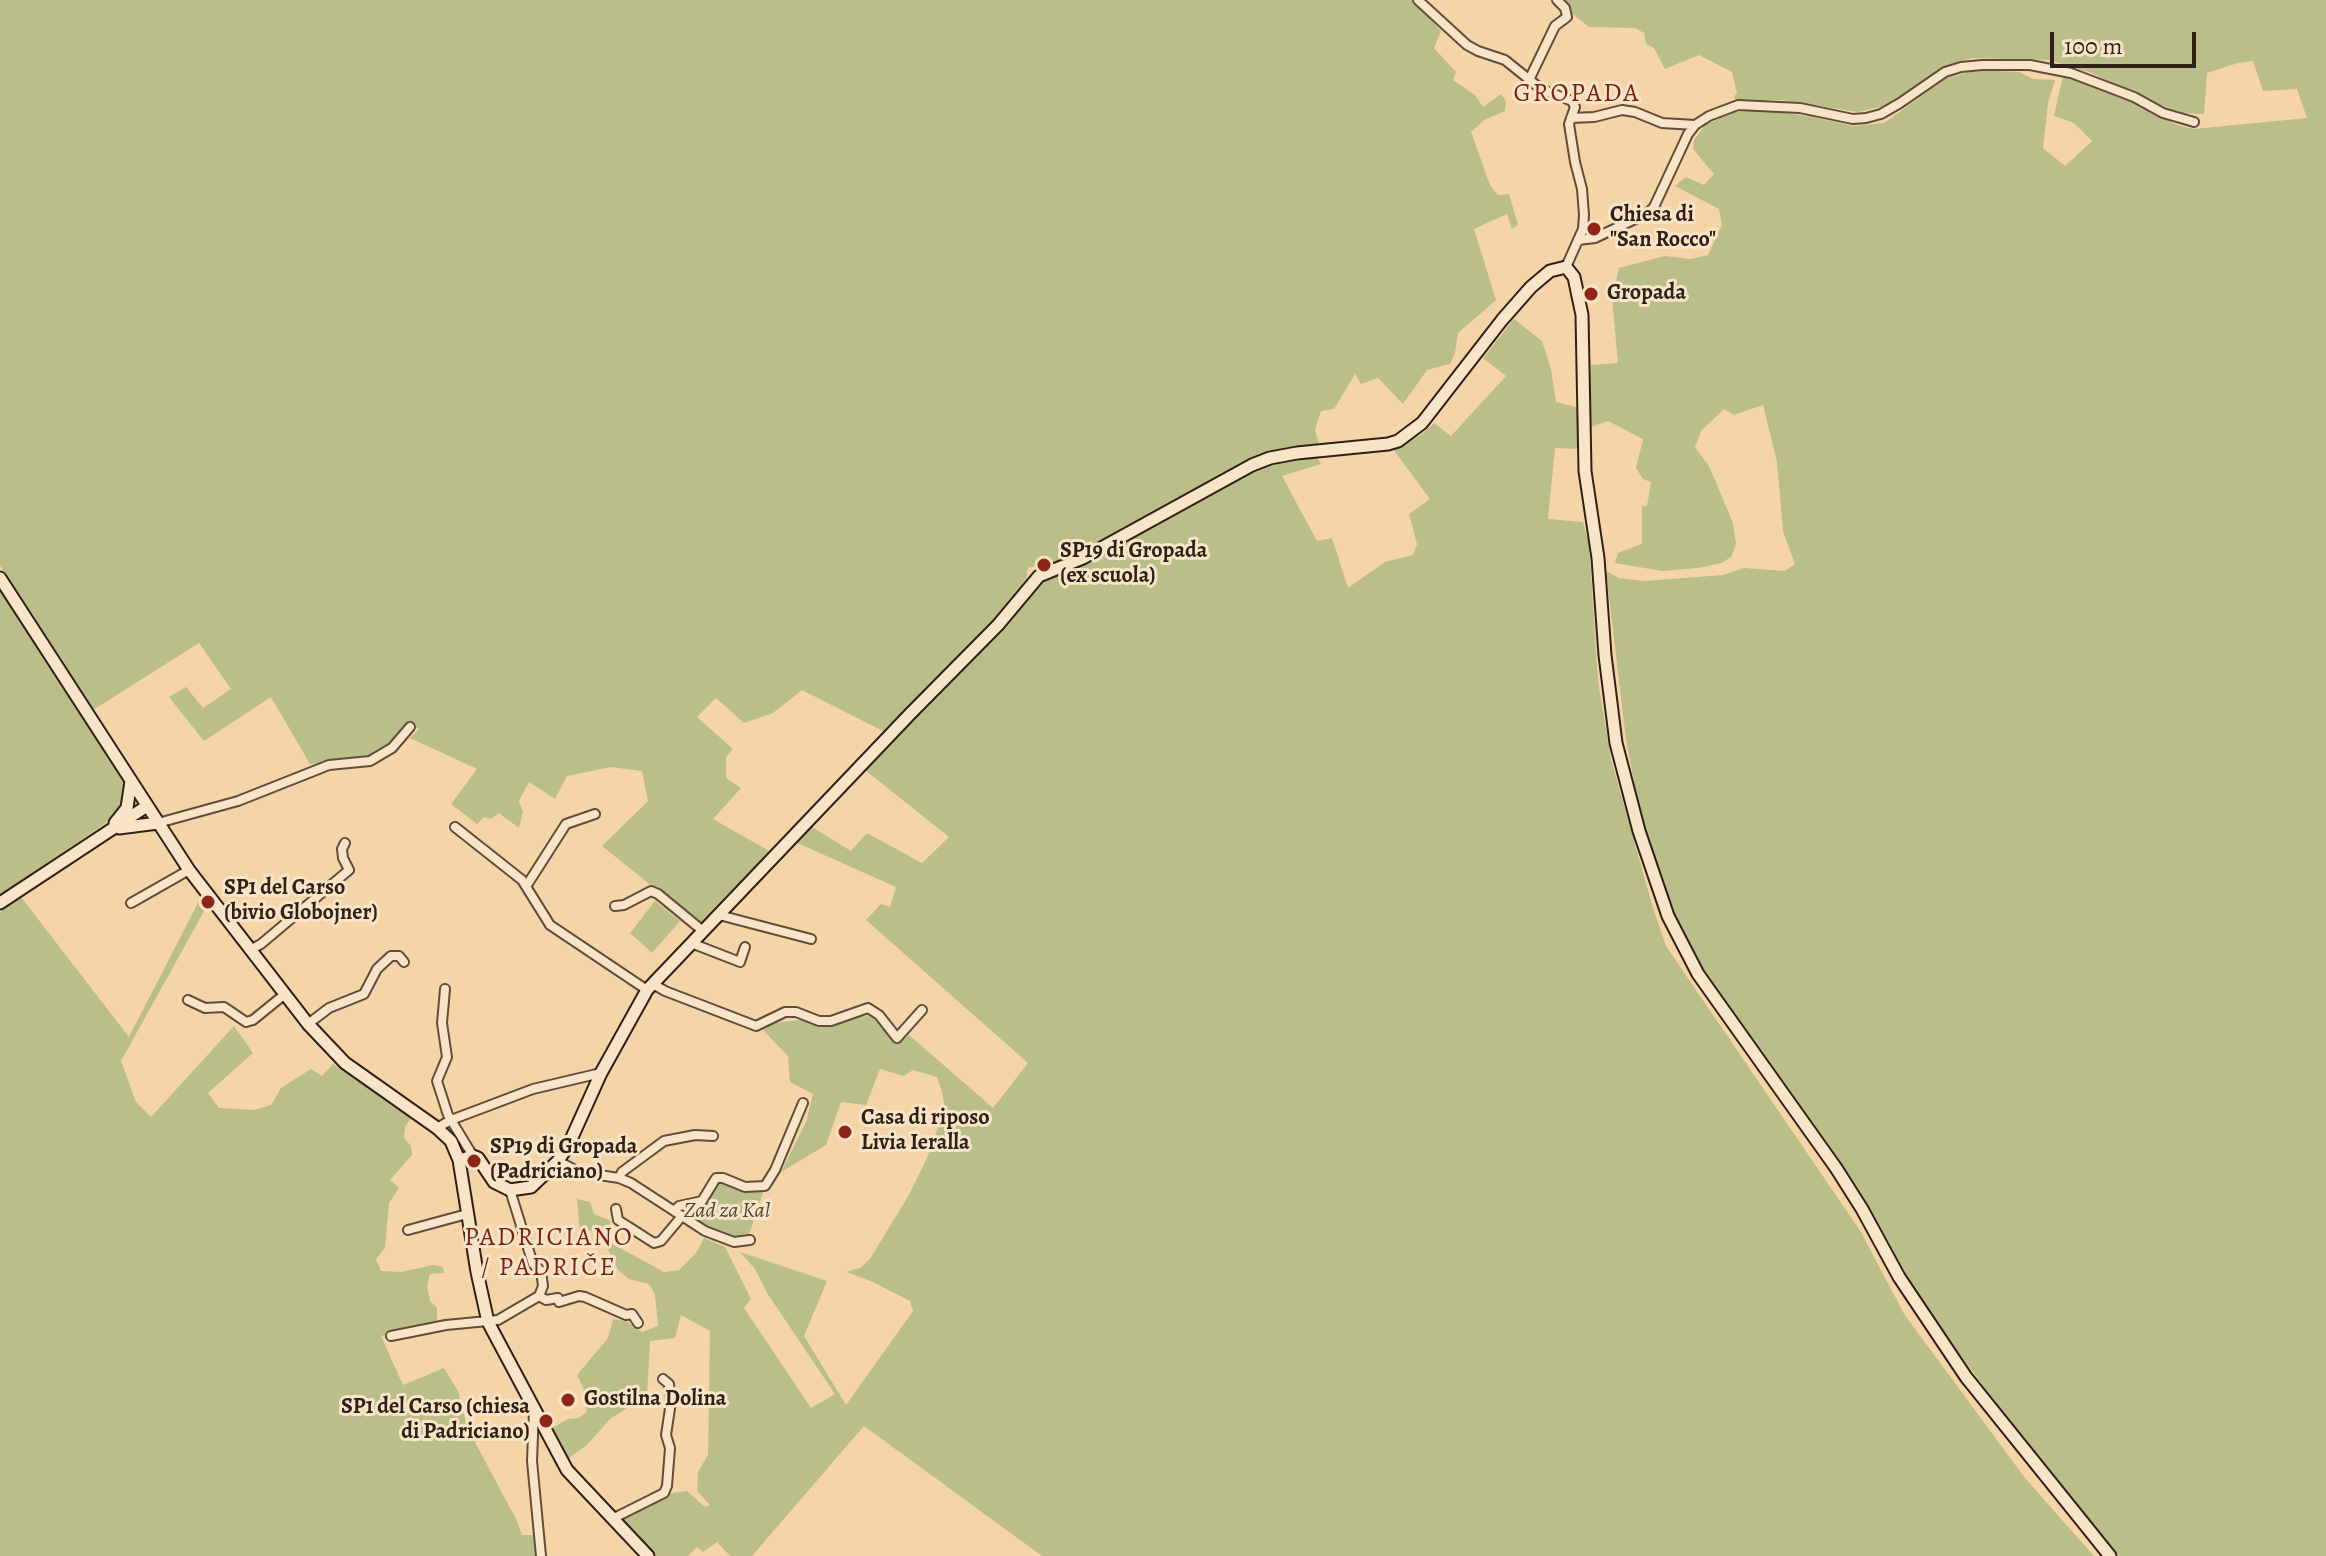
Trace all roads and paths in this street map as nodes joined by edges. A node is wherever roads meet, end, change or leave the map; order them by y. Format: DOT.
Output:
graph roads {
  1 [pos="1418,0"];
  2 [pos="1557,0"];
  3 [pos="1529,80"];
  4 [pos="1571,118"];
  5 [pos="2194,122"];
  6 [pos="1695,125"];
  7 [pos="1578,240"];
  8 [pos="1566,267"];
  9 [pos="0,578"];
  10 [pos="410,727"];
  11 [pos="131,781"];
  12 [pos="147,806"];
  13 [pos="595,814"];
  14 [pos="158,823"];
  15 [pos="455,827"];
  16 [pos="110,830"];
  17 [pos="345,843"];
  18 [pos="189,870"];
  19 [pos="527,885"];
  20 [pos="0,903"];
  21 [pos="131,903"];
  22 [pos="615,906"];
  23 [pos="719,915"];
  24 [pos="703,931"];
  25 [pos="811,939"];
  26 [pos="691,943"];
  27 [pos="745,947"];
  28 [pos="250,950"];
  29 [pos="404,962"];
  30 [pos="650,987"];
  31 [pos="445,989"];
  32 [pos="285,994"];
  33 [pos="188,1000"];
  34 [pos="922,1010"];
  35 [pos="308,1024"];
  36 [pos="601,1073"];
  37 [pos="803,1103"];
  38 [pos="451,1120"];
  39 [pos="437,1128"];
  40 [pos="713,1136"];
  41 [pos="473,1156"];
  42 [pos="459,1160"];
  43 [pos="558,1161"];
  44 [pos="619,1178"];
  45 [pos="510,1190"];
  46 [pos="616,1209"];
  47 [pos="679,1213"];
  48 [pos="467,1214"];
  49 [pos="408,1230"];
  50 [pos="750,1240"];
  51 [pos="539,1296"];
  52 [pos="488,1322"];
  53 [pos="638,1323"];
  54 [pos="391,1336"];
  55 [pos="663,1379"];
  56 [pos="534,1411"];
  57 [pos="612,1519"];
  58 [pos="541,1556"];
  59 [pos="648,1556"];
  60 [pos="2110,1556"];
  1 -- 3 [label="street"];
  2 -- 3 [label="street"];
  3 -- 4 [label="street"];
  4 -- 6 [label="street"];
  4 -- 7 [label="street"];
  5 -- 6 [label="street"];
  6 -- 7 [label="street"];
  7 -- 8 [label="street"];
  8 -- 23 [label="street"];
  8 -- 60 [label="street"];
  9 -- 11 [label="street"];
  10 -- 14 [label="street"];
  11 -- 12 [label="street"];
  11 -- 16 [label="street"];
  12 -- 14 [label="street"];
  12 -- 16 [label="street"];
  13 -- 19 [label="street"];
  14 -- 16 [label="street"];
  14 -- 18 [label="street"];
  15 -- 19 [label="street"];
  16 -- 20 [label="street"];
  17 -- 28 [label="street"];
  18 -- 21 [label="street"];
  18 -- 28 [label="street"];
  19 -- 30 [label="street"];
  22 -- 24 [label="street"];
  23 -- 24 [label="street"];
  23 -- 25 [label="street"];
  24 -- 26 [label="street"];
  26 -- 27 [label="street"];
  26 -- 30 [label="street"];
  28 -- 32 [label="street"];
  29 -- 35 [label="street"];
  30 -- 34 [label="street"];
  30 -- 36 [label="street"];
  31 -- 38 [label="street"];
  32 -- 33 [label="street"];
  32 -- 35 [label="street"];
  35 -- 39 [label="street"];
  36 -- 38 [label="street"];
  36 -- 43 [label="street"];
  37 -- 47 [label="street"];
  38 -- 39 [label="street"];
  38 -- 41 [label="street"];
  39 -- 42 [label="street"];
  40 -- 44 [label="street"];
  41 -- 42 [label="street"];
  41 -- 45 [label="street"];
  42 -- 48 [label="street"];
  43 -- 44 [label="street"];
  43 -- 45 [label="street"];
  44 -- 47 [label="street"];
  45 -- 51 [label="street"];
  46 -- 47 [label="street"];
  47 -- 50 [label="street"];
  48 -- 49 [label="street"];
  48 -- 52 [label="street"];
  51 -- 52 [label="street"];
  51 -- 53 [label="street"];
  52 -- 54 [label="street"];
  52 -- 56 [label="street"];
  55 -- 57 [label="street"];
  56 -- 57 [label="street"];
  56 -- 58 [label="street"];
  57 -- 59 [label="street"];
}
